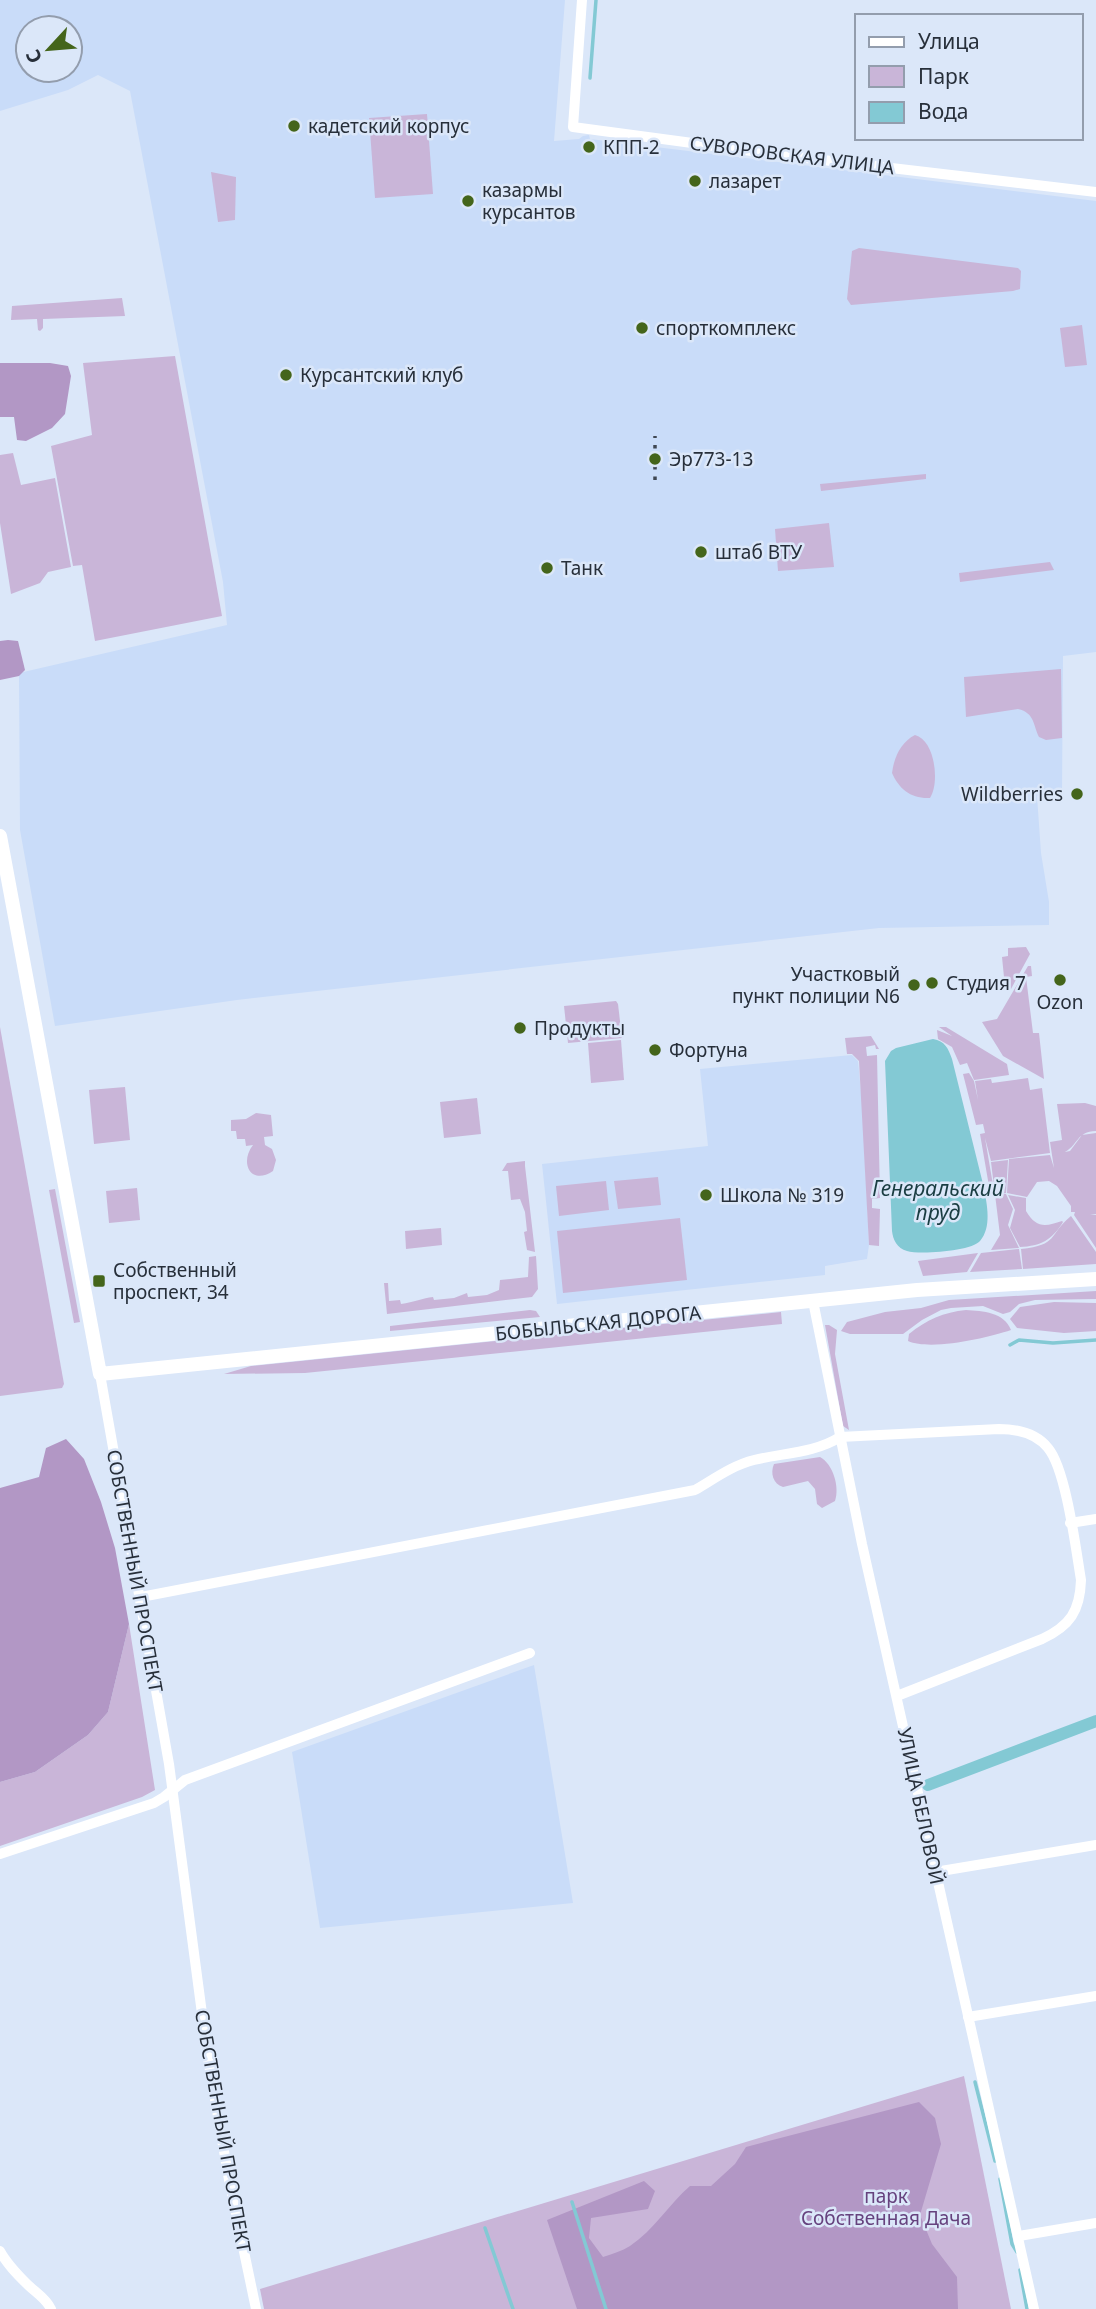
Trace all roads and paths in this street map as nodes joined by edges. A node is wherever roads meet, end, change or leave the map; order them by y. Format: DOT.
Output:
graph roads {
  1 [pos="582,0"];
  2 [pos="1096,192"];
  3 [pos="0,836"];
  4 [pos="1096,1279"];
  5 [pos="813,1301"];
  6 [pos="100,1374"];
  7 [pos="839,1437"];
  8 [pos="1096,1519"];
  9 [pos="1070,1523"];
  10 [pos="141,1597"];
  11 [pos="530,1653"];
  12 [pos="897,1696"];
  13 [pos="172,1790"];
  14 [pos="1096,1845"];
  15 [pos="0,1854"];
  16 [pos="935,1872"];
  17 [pos="1096,1996"];
  18 [pos="968,2017"];
  19 [pos="1096,2223"];
  20 [pos="1019,2235"];
  21 [pos="0,2251"];
  22 [pos="51,2309"];
  23 [pos="256,2309"];
  24 [pos="1034,2309"];
  1 -- 2 [label="street, СУВОРОВСКАЯ УЛИЦА"];
  3 -- 6 [label="street, СОБСТВЕННЫЙ ПРОСПЕКТ"];
  4 -- 5 [label="street, БОБЫЛЬСКАЯ ДОРОГА"];
  5 -- 6 [label="street, БОБЫЛЬСКАЯ ДОРОГА"];
  5 -- 7 [label="street, УЛИЦА БЕЛОВОЙ"];
  6 -- 10 [label="street, СОБСТВЕННЫЙ ПРОСПЕКТ"];
  7 -- 9 [label="street"];
  7 -- 10 [label="street"];
  7 -- 12 [label="street, УЛИЦА БЕЛОВОЙ"];
  8 -- 9 [label="street"];
  9 -- 12 [label="street"];
  10 -- 13 [label="street, СОБСТВЕННЫЙ ПРОСПЕКТ"];
  11 -- 13 [label="street"];
  12 -- 16 [label="street, УЛИЦА БЕЛОВОЙ"];
  13 -- 15 [label="street"];
  13 -- 23 [label="street, СОБСТВЕННЫЙ ПРОСПЕКТ"];
  14 -- 16 [label="street"];
  16 -- 18 [label="street, УЛИЦА БЕЛОВОЙ"];
  17 -- 18 [label="street"];
  18 -- 20 [label="street, УЛИЦА БЕЛОВОЙ"];
  19 -- 20 [label="street"];
  20 -- 24 [label="street, УЛИЦА БЕЛОВОЙ"];
  21 -- 22 [label="street"];
}
